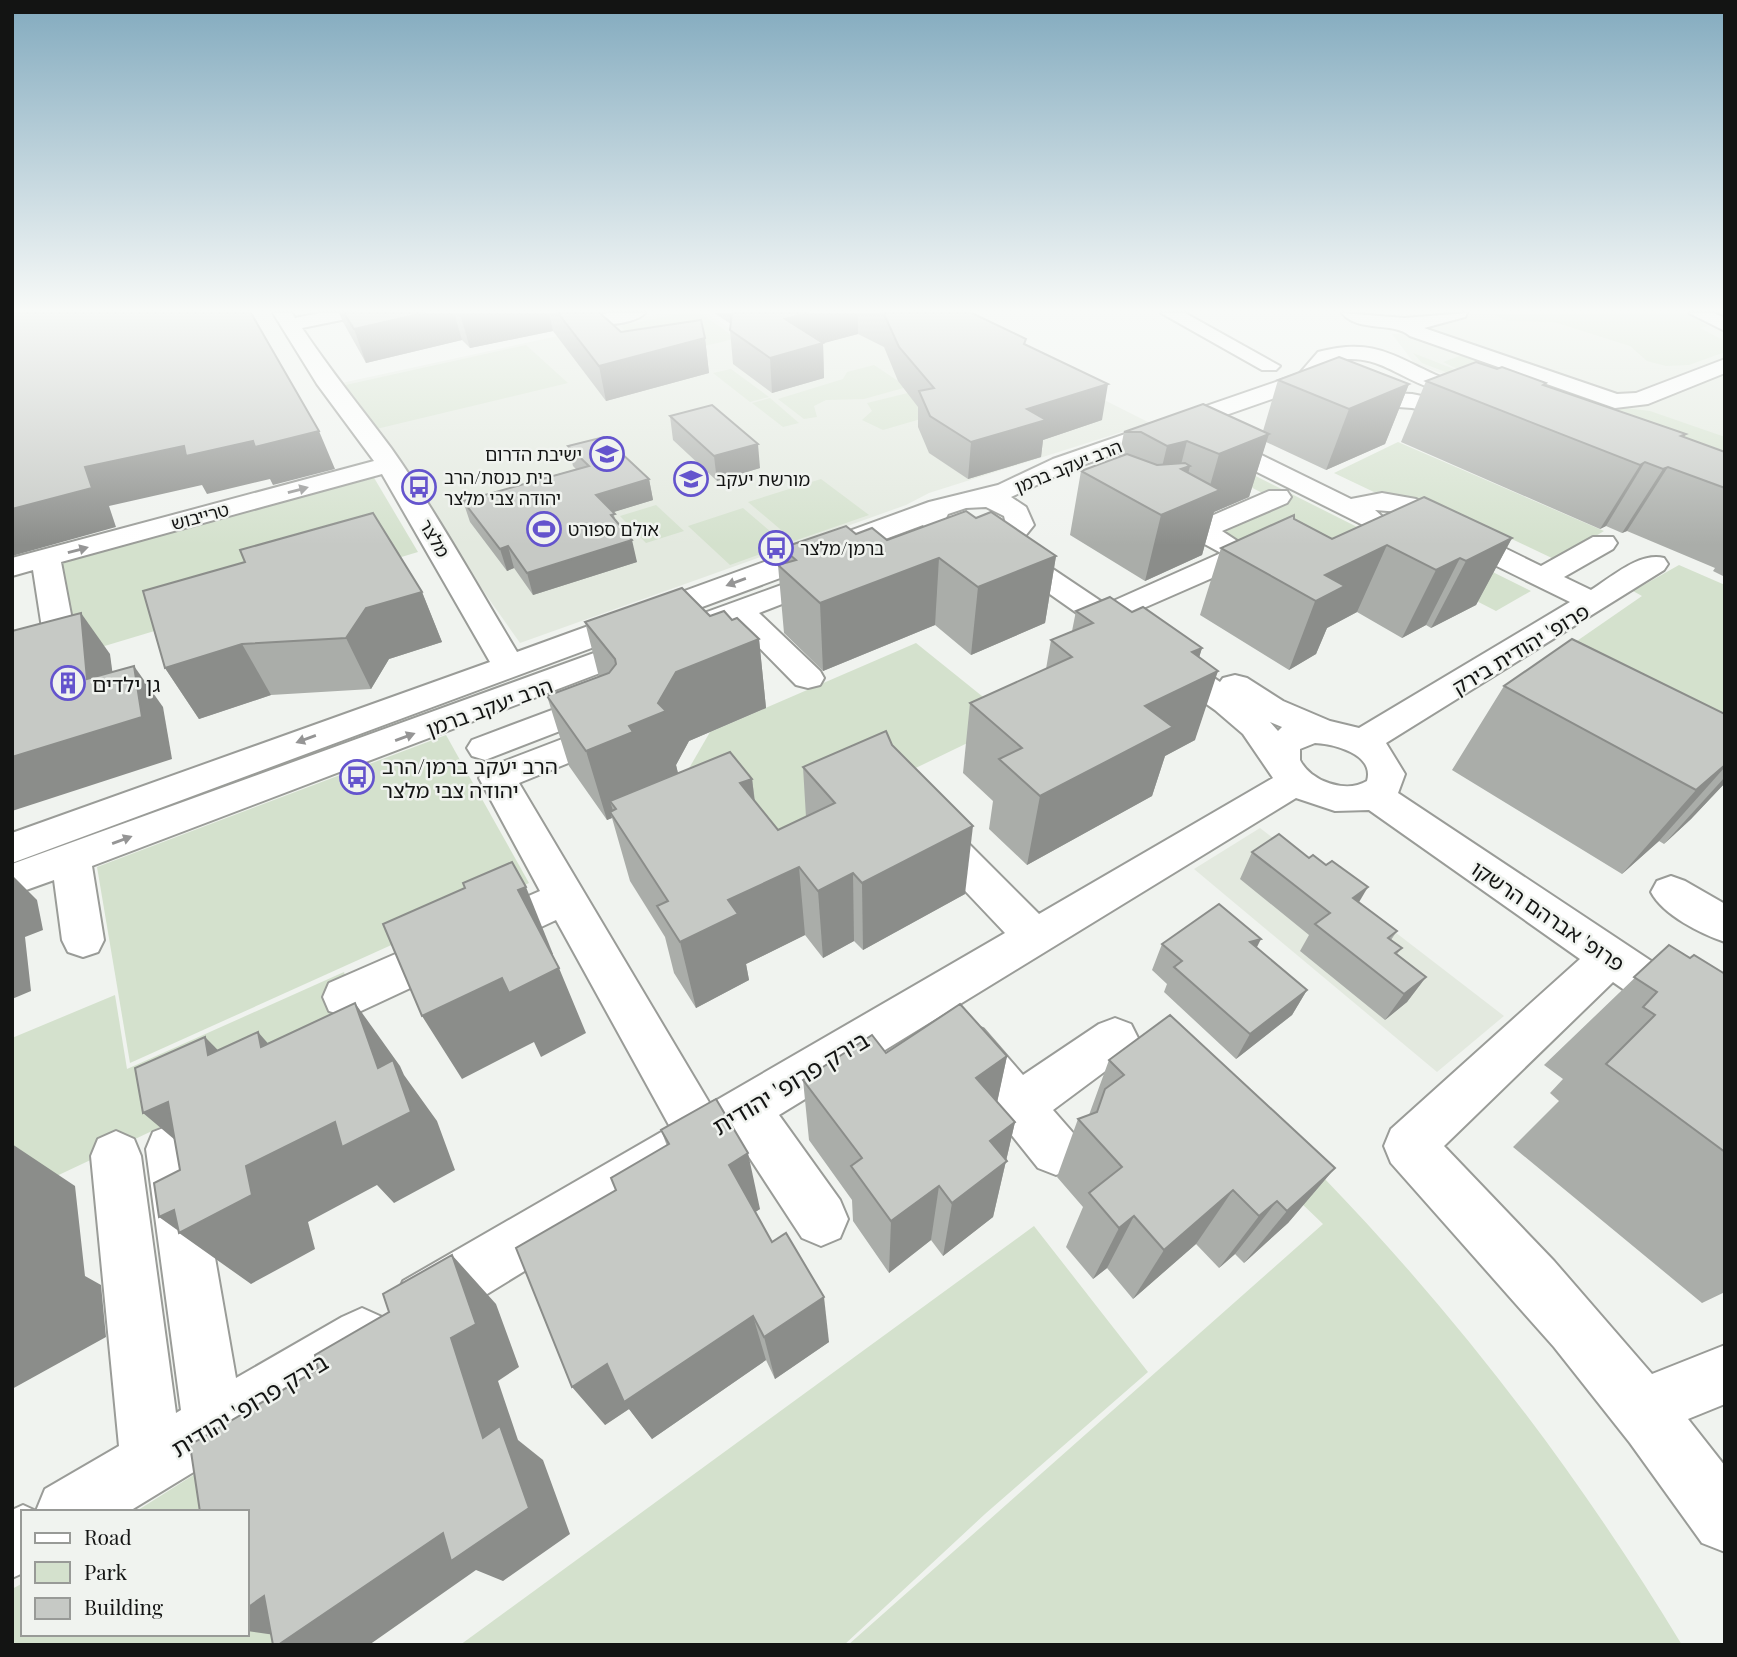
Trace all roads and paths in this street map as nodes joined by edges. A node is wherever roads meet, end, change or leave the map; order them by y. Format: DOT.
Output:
graph roads {
  1 [pos="333,390"];
  2 [pos="1274,390"];
  3 [pos="1330,390"];
  4 [pos="1391,390"];
  5 [pos="1451,390"];
  6 [pos="1584,390"];
  7 [pos="1662,390"];
  8 [pos="1332,399"];
  9 [pos="1497,414"];
  10 [pos="1077,436"];
  11 [pos="1226,447"];
  12 [pos="1105,449"];
  13 [pos="388,465"];
  14 [pos="1102,475"];
  15 [pos="1055,493"];
  16 [pos="1278,497"];
  17 [pos="969,498"];
  18 [pos="1349,507"];
  19 [pos="938,508"];
  20 [pos="1140,516"];
  21 [pos="1019,523"];
  22 [pos="1392,529"];
  23 [pos="1200,531"];
  24 [pos="971,542"];
  25 [pos="1603,544"];
  26 [pos="46,559"];
  27 [pos="1654,564"];
  28 [pos="12,568"];
  29 [pos="1542,577"];
  30 [pos="1595,603"];
  31 [pos="739,610"];
  32 [pos="1129,621"];
  33 [pos="60,641"];
  34 [pos="1092,647"];
  35 [pos="508,665"];
  36 [pos="1484,670"];
  37 [pos="808,678"];
  38 [pos="1518,689"];
  39 [pos="1323,731"];
  40 [pos="1362,743"];
  41 [pos="485,748"];
  42 [pos="1289,771"];
  43 [pos="1374,796"];
  44 [pos="905,804"];
  45 [pos="12,848"];
  46 [pos="71,859"];
  47 [pos="12,880"];
  48 [pos="1671,892"];
  49 [pos="564,898"];
  50 [pos="1725,925"];
  51 [pos="1035,937"];
  52 [pos="83,940"];
  53 [pos="1611,957"];
  54 [pos="345,997"];
  55 [pos="930,999"];
  56 [pos="1725,1035"];
  57 [pos="1115,1038"];
  58 [pos="1018,1107"];
  59 [pos="745,1110"];
  60 [pos="701,1135"];
  61 [pos="171,1149"];
  62 [pos="1056,1151"];
  63 [pos="116,1156"];
  64 [pos="821,1219"];
  65 [pos="1725,1374"];
  66 [pos="1641,1408"];
  67 [pos="214,1425"];
  68 [pos="152,1462"];
  69 [pos="71,1510"];
  70 [pos="1725,1520"];
  1 -- 13 [label="street, מלצר"];
  2 -- 12 [label="street, הרב יעקב ברמן"];
  3 -- 14 [label="street, הרב יעקב ברמן"];
  4 -- 9 [label="street"];
  5 -- 9 [label="street"];
  6 -- 7 [label="street"];
  8 -- 9 [label="street"];
  10 -- 12 [label="street"];
  11 -- 18 [label="street"];
  12 -- 17 [label="street, הרב יעקב ברמן"];
  26 -- 13 [label="street, טרייבוש, one-way"];
  13 -- 35 [label="street, מלצר"];
  15 -- 21 [label="street, הרב יעקב ברמן"];
  16 -- 23 [label="street"];
  17 -- 19 [label="street, הרב יעקב ברמן"];
  17 -- 21 [label="street"];
  18 -- 22 [label="street"];
  18 -- 29 [label="street, פרופ' יהודית בירק"];
  19 -- 24 [label="street"];
  19 -- 35 [label="street, הרב יעקב ברמן, one-way"];
  20 -- 23 [label="street"];
  21 -- 24 [label="street, הרב יעקב ברמן"];
  21 -- 32 [label="street"];
  23 -- 32 [label="street"];
  24 -- 31 [label="street, הרב יעקב ברמן"];
  24 -- 32 [label="street"];
  25 -- 29 [label="street"];
  26 -- 28 [label="street, טרייבוש"];
  26 -- 33 [label="street"];
  27 -- 30 [label="street"];
  29 -- 30 [label="street, פרופ' יהודית בירק"];
  30 -- 36 [label="street, פרופ' יהודית בירק"];
  31 -- 37 [label="street"];
  46 -- 31 [label="street, הרב יעקב ברמן, one-way"];
  32 -- 34 [label="street"];
  32 -- 39 [label="street"];
  32 -- 42 [label="street"];
  35 -- 45 [label="street, הרב יעקב ברמן, one-way"];
  36 -- 38 [label="street"];
  36 -- 40 [label="street, פרופ' יהודית בירק"];
  39 -- 40 [label="street"];
  39 -- 42 [label="street"];
  40 -- 43 [label="street"];
  41 -- 49 [label="street"];
  42 -- 43 [label="street"];
  42 -- 51 [label="street, בירק פרופ' יהודית"];
  43 -- 53 [label="street, פרופ' אברהם הרשקו"];
  44 -- 51 [label="street"];
  46 -- 47 [label="street, הרב יעקב ברמן"];
  46 -- 52 [label="street"];
  48 -- 50 [label="street"];
  49 -- 54 [label="street"];
  49 -- 60 [label="street"];
  51 -- 55 [label="street, בירק פרופ' יהודית"];
  53 -- 56 [label="street, פרופ' אברהם הרשקו"];
  53 -- 66 [label="street"];
  55 -- 58 [label="street"];
  55 -- 59 [label="street, בירק פרופ' יהודית"];
  57 -- 58 [label="street"];
  58 -- 62 [label="street"];
  59 -- 60 [label="street, בירק פרופ' יהודית"];
  59 -- 64 [label="street"];
  60 -- 67 [label="street, בירק פרופ' יהודית"];
  61 -- 67 [label="street"];
  63 -- 68 [label="street"];
  65 -- 66 [label="street"];
  66 -- 70 [label="street"];
  67 -- 68 [label="street, בירק פרופ' יהודית"];
  68 -- 69 [label="street, בירק פרופ' יהודית"];
}
